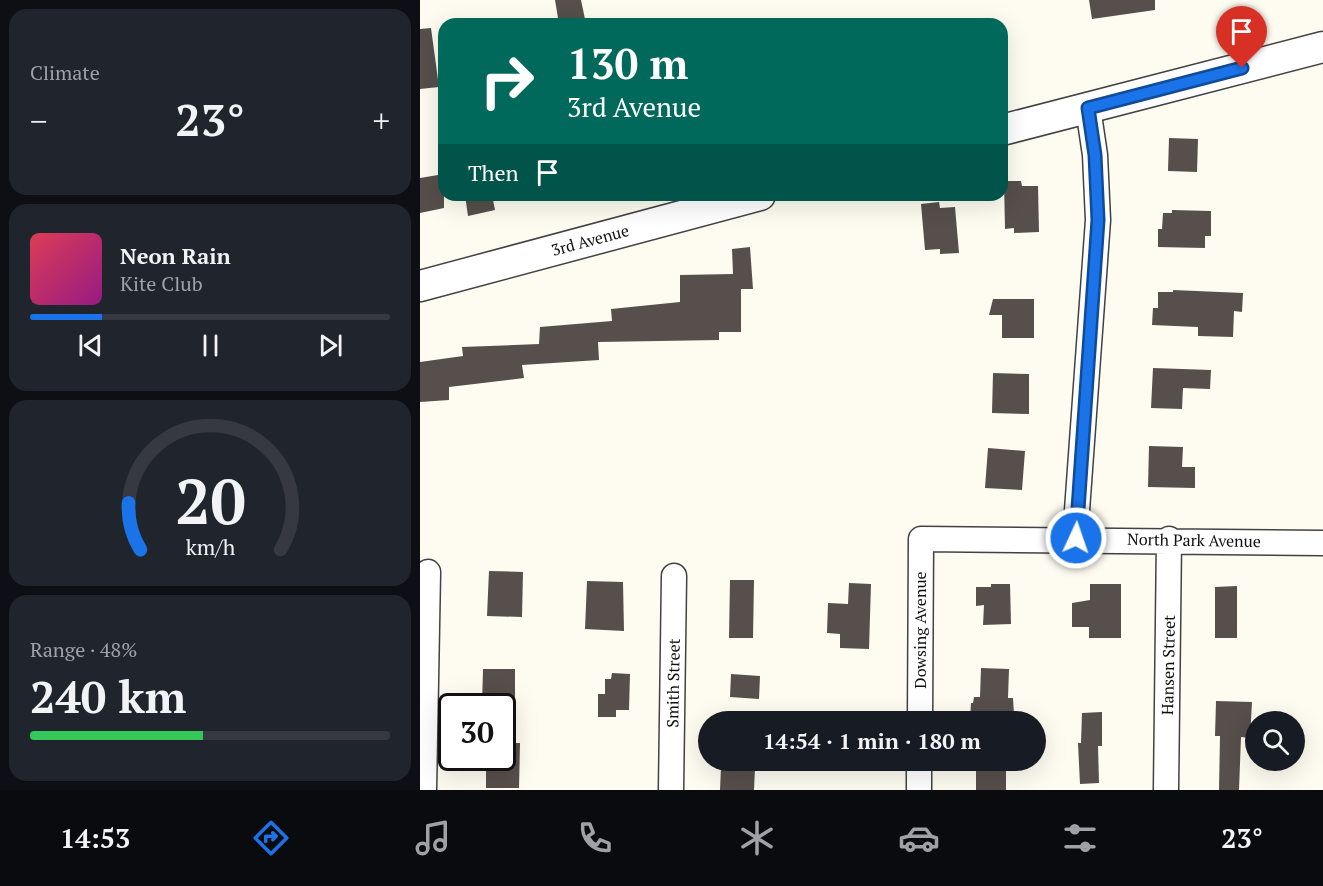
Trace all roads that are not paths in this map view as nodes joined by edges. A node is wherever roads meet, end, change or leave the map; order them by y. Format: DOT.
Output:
graph roads {
  1 [pos="1323,47"];
  2 [pos="1088,108"];
  3 [pos="1008,128"];
  4 [pos="738,201"];
  5 [pos="420,286"];
  6 [pos="1076,538"];
  7 [pos="921,539"];
  8 [pos="1169,539"];
  9 [pos="1323,543"];
  10 [pos="428,573"];
  11 [pos="674,576"];
  12 [pos="920,711"];
  13 [pos="920,771"];
  14 [pos="424,790"];
  15 [pos="671,790"];
  16 [pos="919,790"];
  17 [pos="1166,790"];
  1 -- 2 [label="street"];
  2 -- 3 [label="street"];
  2 -- 6 [label="street"];
  4 -- 5 [label="street, 3rd Avenue"];
  6 -- 7 [label="street, North Park Avenue"];
  6 -- 8 [label="street, North Park Avenue"];
  7 -- 12 [label="street, Dowsing Avenue"];
  8 -- 9 [label="street, North Park Avenue"];
  8 -- 17 [label="street, Hansen Street"];
  10 -- 14 [label="street"];
  11 -- 15 [label="street, Smith Street"];
  13 -- 16 [label="street"];
}
